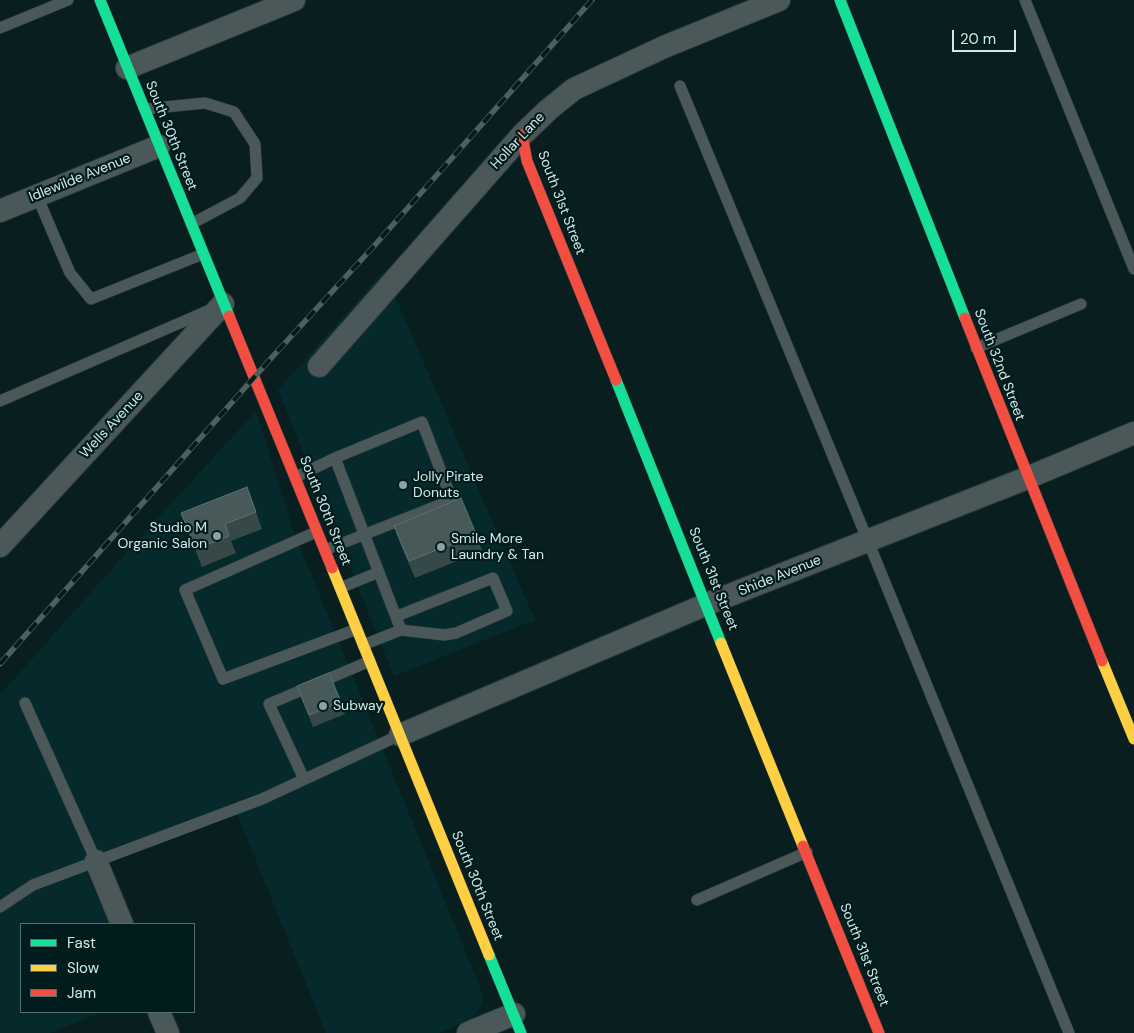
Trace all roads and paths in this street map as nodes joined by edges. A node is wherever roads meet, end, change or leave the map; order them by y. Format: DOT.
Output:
graph roads {
  1 [pos="68,0"];
  2 [pos="100,0"];
  3 [pos="294,0"];
  4 [pos="779,0"];
  5 [pos="840,0"];
  6 [pos="1025,0"];
  7 [pos="0,28"];
  8 [pos="127,68"];
  9 [pos="680,86"];
  10 [pos="144,109"];
  11 [pos="522,135"];
  12 [pos="159,146"];
  13 [pos="37,196"];
  14 [pos="0,211"];
  15 [pos="191,224"];
  16 [pos="203,254"];
  17 [pos="1134,270"];
  18 [pos="223,304"];
  19 [pos="1081,304"];
  20 [pos="976,348"];
  21 [pos="319,366"];
  22 [pos="0,401"];
  23 [pos="1134,433"];
  24 [pos="335,458"];
  25 [pos="296,477"];
  26 [pos="1027,478"];
  27 [pos="317,531"];
  28 [pos="366,534"];
  29 [pos="868,540"];
  30 [pos="0,546"];
  31 [pos="325,550"];
  32 [pos="379,572"];
  33 [pos="340,588"];
  34 [pos="707,604"];
  35 [pos="397,616"];
  36 [pos="357,629"];
  37 [pos="401,630"];
  38 [pos="363,645"];
  39 [pos="370,661"];
  40 [pos="25,703"];
  41 [pos="400,735"];
  42 [pos="1134,740"];
  43 [pos="304,779"];
  44 [pos="806,852"];
  45 [pos="96,861"];
  46 [pos="697,900"];
  47 [pos="0,907"];
  48 [pos="122,923"];
  49 [pos="518,1024"];
  50 [pos="468,1033"];
  51 [pos="879,1033"];
  52 [pos="1069,1033"];
  1 -- 7 [label="lane"];
  2 -- 8 [label="street, South 30th Street"];
  3 -- 8 [label="street"];
  4 -- 11 [label="street, Hollar Lane"];
  5 -- 20 [label="street, South 32nd Street"];
  6 -- 17 [label="lane"];
  8 -- 10 [label="street, South 30th Street"];
  9 -- 29 [label="lane"];
  10 -- 12 [label="street, South 30th Street"];
  10 -- 15 [label="lane"];
  11 -- 21 [label="street, Hollar Lane"];
  11 -- 34 [label="street, South 31st Street"];
  12 -- 13 [label="street, Idlewilde Avenue"];
  12 -- 15 [label="street, South 30th Street"];
  13 -- 14 [label="street, Idlewilde Avenue"];
  13 -- 16 [label="lane"];
  15 -- 16 [label="street, South 30th Street"];
  16 -- 18 [label="street, South 30th Street"];
  18 -- 22 [label="lane"];
  18 -- 25 [label="street, South 30th Street"];
  18 -- 30 [label="street, Wells Avenue"];
  19 -- 20 [label="lane"];
  20 -- 26 [label="street, South 32nd Street"];
  23 -- 26 [label="street, Shide Avenue"];
  24 -- 25 [label="lane"];
  24 -- 28 [label="lane"];
  24 -- 28 [label="lane"];
  25 -- 27 [label="street, South 30th Street"];
  26 -- 29 [label="street, Shide Avenue"];
  26 -- 42 [label="street, South 32nd Street"];
  27 -- 31 [label="street, South 30th Street"];
  27 -- 36 [label="lane"];
  28 -- 31 [label="lane"];
  28 -- 32 [label="lane"];
  29 -- 34 [label="street, Shide Avenue"];
  29 -- 52 [label="lane"];
  31 -- 33 [label="street, South 30th Street"];
  32 -- 33 [label="lane"];
  32 -- 35 [label="lane"];
  33 -- 36 [label="street, South 30th Street"];
  34 -- 41 [label="street, Shide Avenue"];
  34 -- 44 [label="street, South 31st Street"];
  35 -- 37 [label="lane"];
  35 -- 37 [label="lane"];
  36 -- 38 [label="street, South 30th Street"];
  37 -- 38 [label="lane"];
  38 -- 39 [label="street, South 30th Street"];
  39 -- 41 [label="street, South 30th Street"];
  39 -- 43 [label="lane"];
  40 -- 45 [label="lane"];
  41 -- 43 [label="lane"];
  41 -- 49 [label="street, South 30th Street"];
  43 -- 45 [label="lane"];
  44 -- 46 [label="lane"];
  44 -- 51 [label="street, South 31st Street"];
  45 -- 47 [label="lane"];
  45 -- 48 [label="street"];
  49 -- 50 [label="street"];
}
